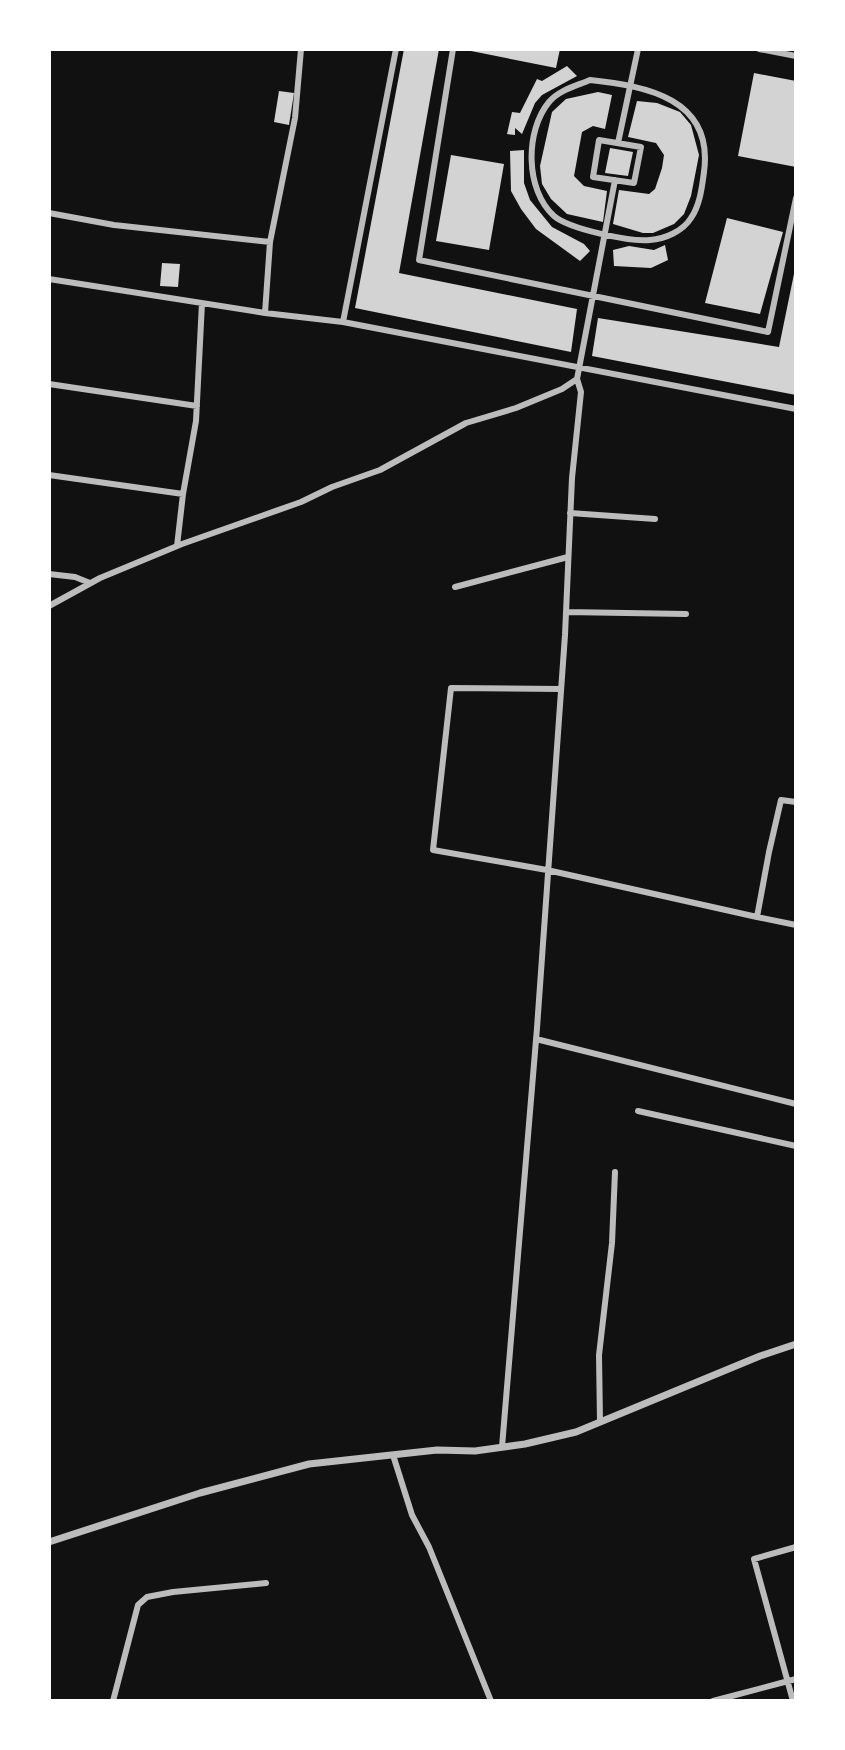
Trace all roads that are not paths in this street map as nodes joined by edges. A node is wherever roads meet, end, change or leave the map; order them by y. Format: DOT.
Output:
graph roads {
  1 [pos="301,49"];
  2 [pos="396,49"];
  3 [pos="453,49"];
  4 [pos="638,49"];
  5 [pos="759,49"];
  6 [pos="796,57"];
  7 [pos="631,84"];
  8 [pos="618,143"];
  9 [pos="615,180"];
  10 [pos="796,198"];
  11 [pos="49,213"];
  12 [pos="605,234"];
  13 [pos="270,242"];
  14 [pos="49,279"];
  15 [pos="593,297"];
  16 [pos="202,303"];
  17 [pos="265,313"];
  18 [pos="343,322"];
  19 [pos="581,368"];
  20 [pos="577,379"];
  21 [pos="49,384"];
  22 [pos="197,406"];
  23 [pos="796,409"];
  24 [pos="49,475"];
  25 [pos="183,494"];
  26 [pos="570,513"];
  27 [pos="655,519"];
  28 [pos="177,546"];
  29 [pos="568,557"];
  30 [pos="49,574"];
  31 [pos="90,583"];
  32 [pos="455,587"];
  33 [pos="49,606"];
  34 [pos="566,612"];
  35 [pos="686,614"];
  36 [pos="561,689"];
  37 [pos="796,802"];
  38 [pos="547,870"];
  39 [pos="757,917"];
  40 [pos="796,925"];
  41 [pos="536,1040"];
  42 [pos="796,1104"];
  43 [pos="638,1111"];
  44 [pos="796,1146"];
  45 [pos="615,1172"];
  46 [pos="796,1344"];
  47 [pos="600,1422"];
  48 [pos="502,1447"];
  49 [pos="393,1455"];
  50 [pos="49,1542"];
  51 [pos="796,1547"];
  52 [pos="266,1583"];
  53 [pos="796,1679"];
  54 [pos="788,1682"];
  55 [pos="113,1701"];
  56 [pos="491,1701"];
  57 [pos="713,1701"];
  58 [pos="793,1701"];
  1 -- 13 [label="street"];
  2 -- 18 [label="street"];
  3 -- 15 [label="street"];
  4 -- 7 [label="street"];
  5 -- 6 [label="street"];
  7 -- 8 [label="street"];
  7 -- 12 [label="street"];
  7 -- 12 [label="street"];
  8 -- 9 [label="street"];
  8 -- 9 [label="street"];
  9 -- 12 [label="street"];
  10 -- 15 [label="street"];
  11 -- 13 [label="street"];
  12 -- 15 [label="street"];
  13 -- 17 [label="street"];
  14 -- 16 [label="street"];
  15 -- 19 [label="street"];
  16 -- 17 [label="street"];
  16 -- 22 [label="street"];
  17 -- 18 [label="street"];
  18 -- 19 [label="street"];
  19 -- 20 [label="street"];
  19 -- 23 [label="street"];
  20 -- 26 [label="street"];
  20 -- 28 [label="street"];
  21 -- 22 [label="street"];
  22 -- 25 [label="street"];
  24 -- 25 [label="street"];
  25 -- 28 [label="street"];
  26 -- 27 [label="street"];
  26 -- 29 [label="street"];
  28 -- 31 [label="street"];
  29 -- 32 [label="street"];
  29 -- 34 [label="street"];
  30 -- 31 [label="street"];
  31 -- 33 [label="street"];
  34 -- 35 [label="street"];
  34 -- 36 [label="street"];
  36 -- 38 [label="street"];
  36 -- 38 [label="street"];
  37 -- 39 [label="street"];
  38 -- 39 [label="street"];
  38 -- 41 [label="street"];
  39 -- 40 [label="street"];
  41 -- 42 [label="street"];
  41 -- 48 [label="street"];
  43 -- 44 [label="street"];
  45 -- 47 [label="street"];
  46 -- 47 [label="street"];
  47 -- 48 [label="street"];
  48 -- 49 [label="street"];
  49 -- 50 [label="street"];
  49 -- 56 [label="street"];
  51 -- 54 [label="street"];
  52 -- 55 [label="street"];
  53 -- 54 [label="street"];
  54 -- 57 [label="street"];
  54 -- 58 [label="street"];
}
